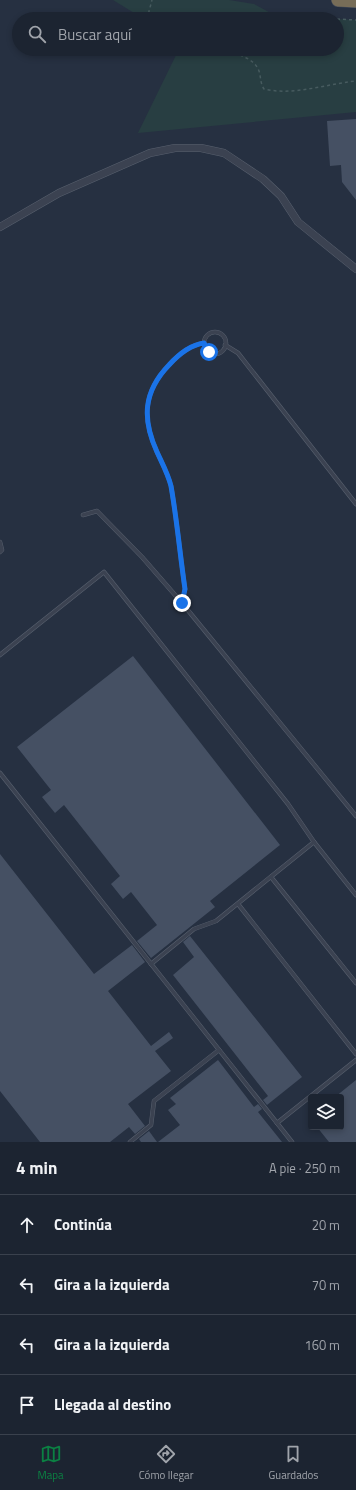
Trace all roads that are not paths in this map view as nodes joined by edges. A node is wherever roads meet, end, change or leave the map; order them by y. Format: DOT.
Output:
graph roads {
  1 [pos="338,0"];
  2 [pos="356,1"];
  3 [pos="0,227"];
  4 [pos="356,269"];
  5 [pos="204,343"];
  6 [pos="225,345"];
  7 [pos="356,504"];
  8 [pos="83,515"];
  9 [pos="0,542"];
  10 [pos="0,552"];
  11 [pos="182,603"];
  12 [pos="0,655"];
  13 [pos="0,773"];
  14 [pos="356,816"];
  15 [pos="314,842"];
  16 [pos="271,877"];
  17 [pos="356,895"];
  18 [pos="238,904"];
  19 [pos="151,964"];
  20 [pos="356,983"];
  21 [pos="219,1050"];
  22 [pos="356,1054"];
  23 [pos="356,1060"];
  24 [pos="277,1123"];
  25 [pos="130,1142"];
  26 [pos="292,1142"];
  1 -- 2 [label="highway"];
  3 -- 4 [label="street"];
  5 -- 6 [label="lane"];
  5 -- 6 [label="lane"];
  5 -- 11 [label="lane"];
  6 -- 7 [label="lane"];
  8 -- 11 [label="lane"];
  9 -- 10 [label="lane"];
  11 -- 14 [label="lane"];
  12 -- 15 [label="lane"];
  13 -- 19 [label="lane"];
  15 -- 16 [label="lane"];
  15 -- 17 [label="lane"];
  16 -- 18 [label="lane"];
  16 -- 20 [label="lane"];
  18 -- 19 [label="lane"];
  18 -- 22 [label="lane"];
  19 -- 21 [label="lane"];
  21 -- 24 [label="lane"];
  21 -- 25 [label="lane"];
  23 -- 24 [label="lane"];
  24 -- 26 [label="lane"];
}
